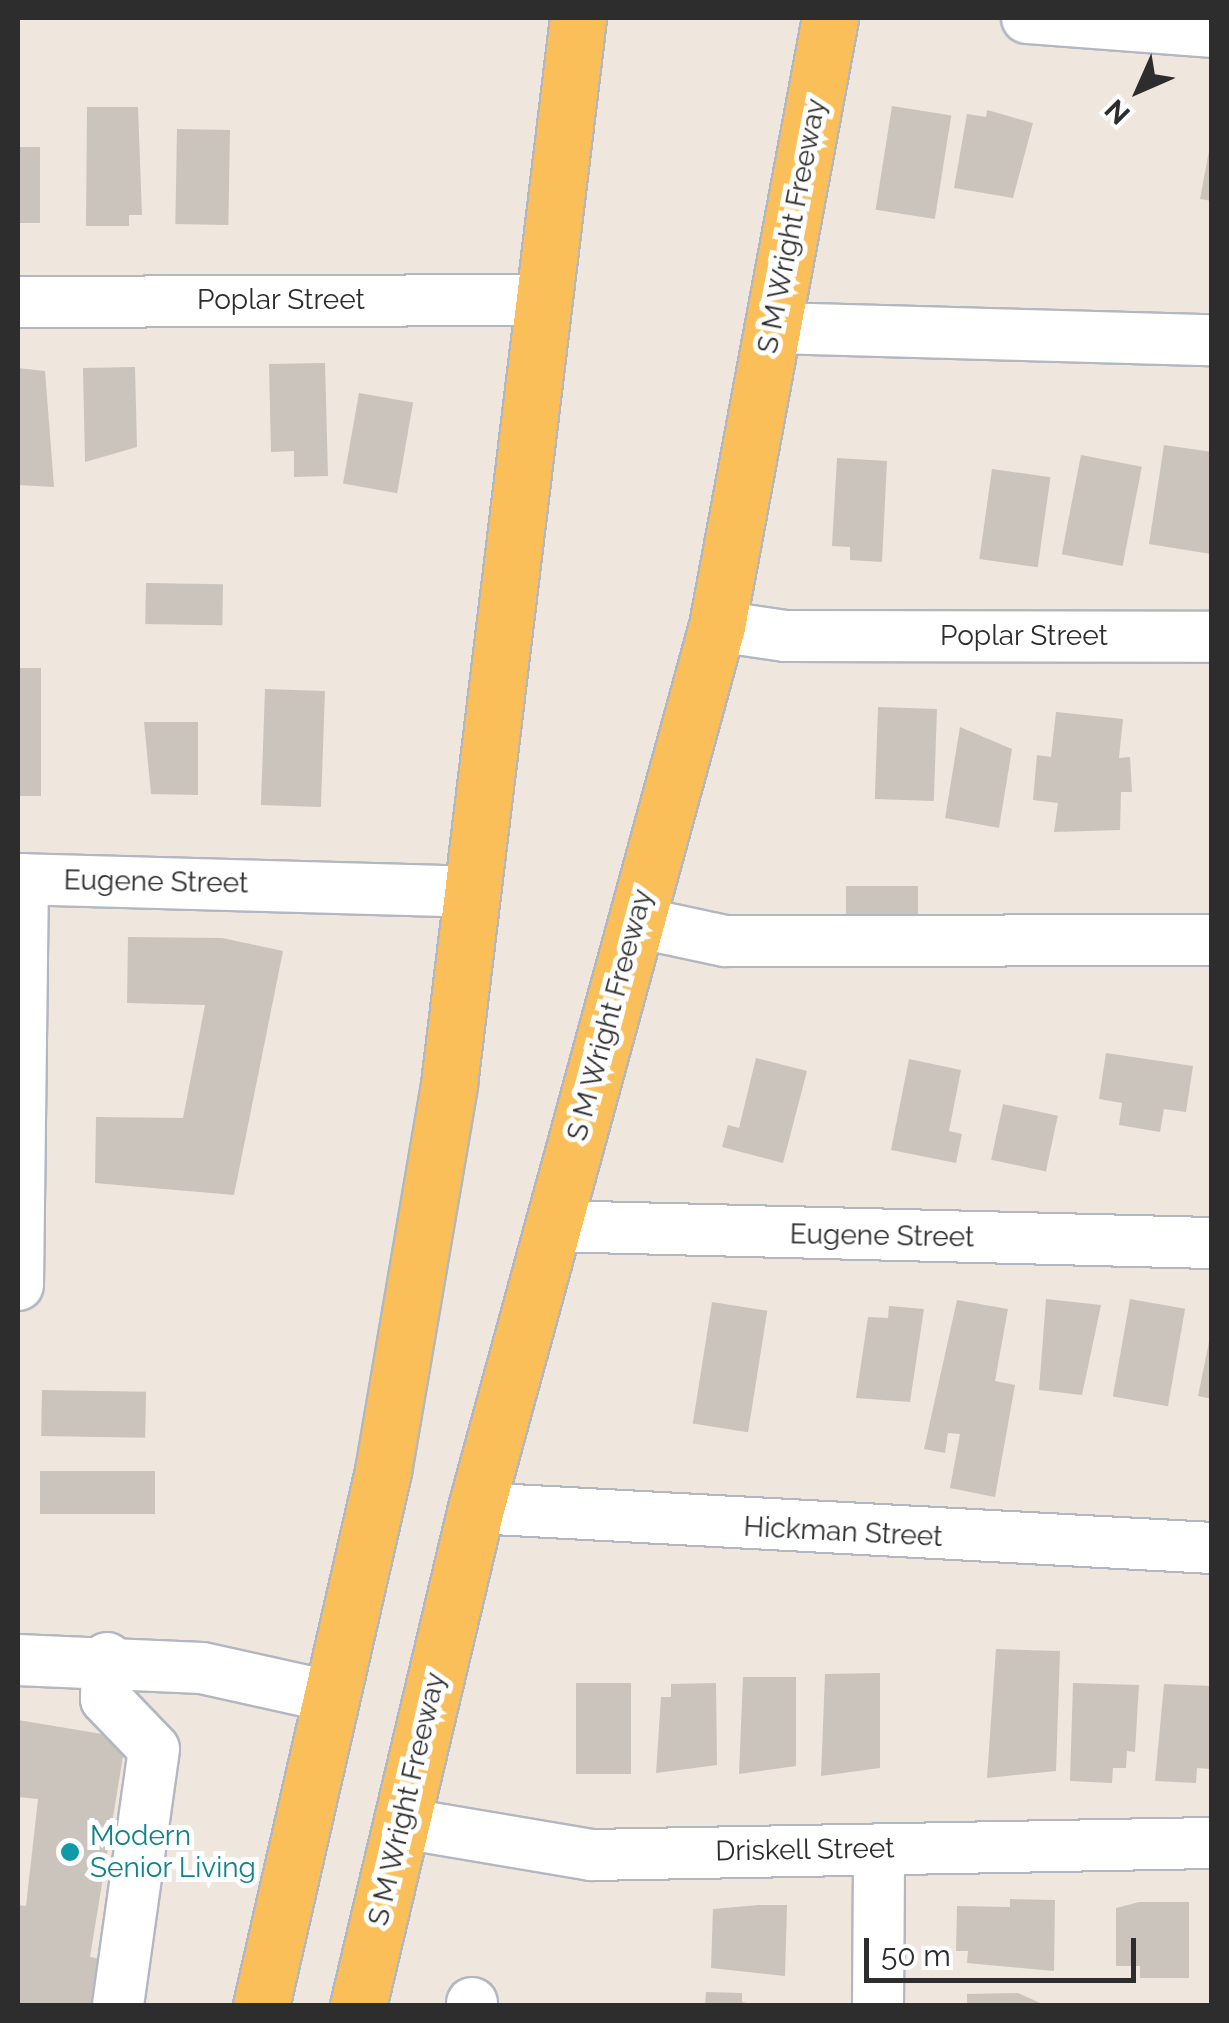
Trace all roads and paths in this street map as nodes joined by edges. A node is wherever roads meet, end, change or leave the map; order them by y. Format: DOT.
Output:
graph roads {
  1 [pos="578,18"];
  2 [pos="830,18"];
  3 [pos="1027,18"];
  4 [pos="1212,32"];
  5 [pos="544,300"];
  6 [pos="18,302"];
  7 [pos="773,328"];
  8 [pos="1212,340"];
  9 [pos="717,626"];
  10 [pos="1212,637"];
  11 [pos="20,880"];
  12 [pos="474,892"];
  13 [pos="636,922"];
  14 [pos="1212,940"];
  15 [pos="552,1226"];
  16 [pos="1212,1242"];
  17 [pos="18,1284"];
  18 [pos="476,1508"];
  19 [pos="1212,1548"];
  20 [pos="107,1658"];
  21 [pos="18,1660"];
  22 [pos="333,1698"];
  23 [pos="402,1823"];
  24 [pos="1212,1843"];
  25 [pos="878,1849"];
  26 [pos="118,2006"];
  27 [pos="261,2006"];
  28 [pos="358,2006"];
  29 [pos="878,2006"];
  1 -- 5 [label="main road"];
  2 -- 7 [label="main road, S M Wright Freeway"];
  3 -- 4 [label="street"];
  5 -- 6 [label="street, Poplar Street"];
  5 -- 12 [label="main road"];
  7 -- 8 [label="street"];
  7 -- 9 [label="main road, S M Wright Freeway"];
  9 -- 10 [label="street, Poplar Street"];
  9 -- 13 [label="main road, S M Wright Freeway"];
  11 -- 12 [label="street, Eugene Street"];
  11 -- 17 [label="street"];
  12 -- 22 [label="main road"];
  13 -- 14 [label="street"];
  13 -- 15 [label="main road, S M Wright Freeway"];
  15 -- 16 [label="street, Eugene Street"];
  15 -- 18 [label="main road, S M Wright Freeway"];
  18 -- 19 [label="street, Hickman Street"];
  18 -- 23 [label="main road, S M Wright Freeway"];
  20 -- 21 [label="street"];
  20 -- 22 [label="street"];
  20 -- 26 [label="street"];
  22 -- 27 [label="main road"];
  23 -- 25 [label="street, Driskell Street"];
  23 -- 28 [label="main road, S M Wright Freeway"];
  24 -- 25 [label="street, Driskell Street"];
  25 -- 29 [label="street"];
}
